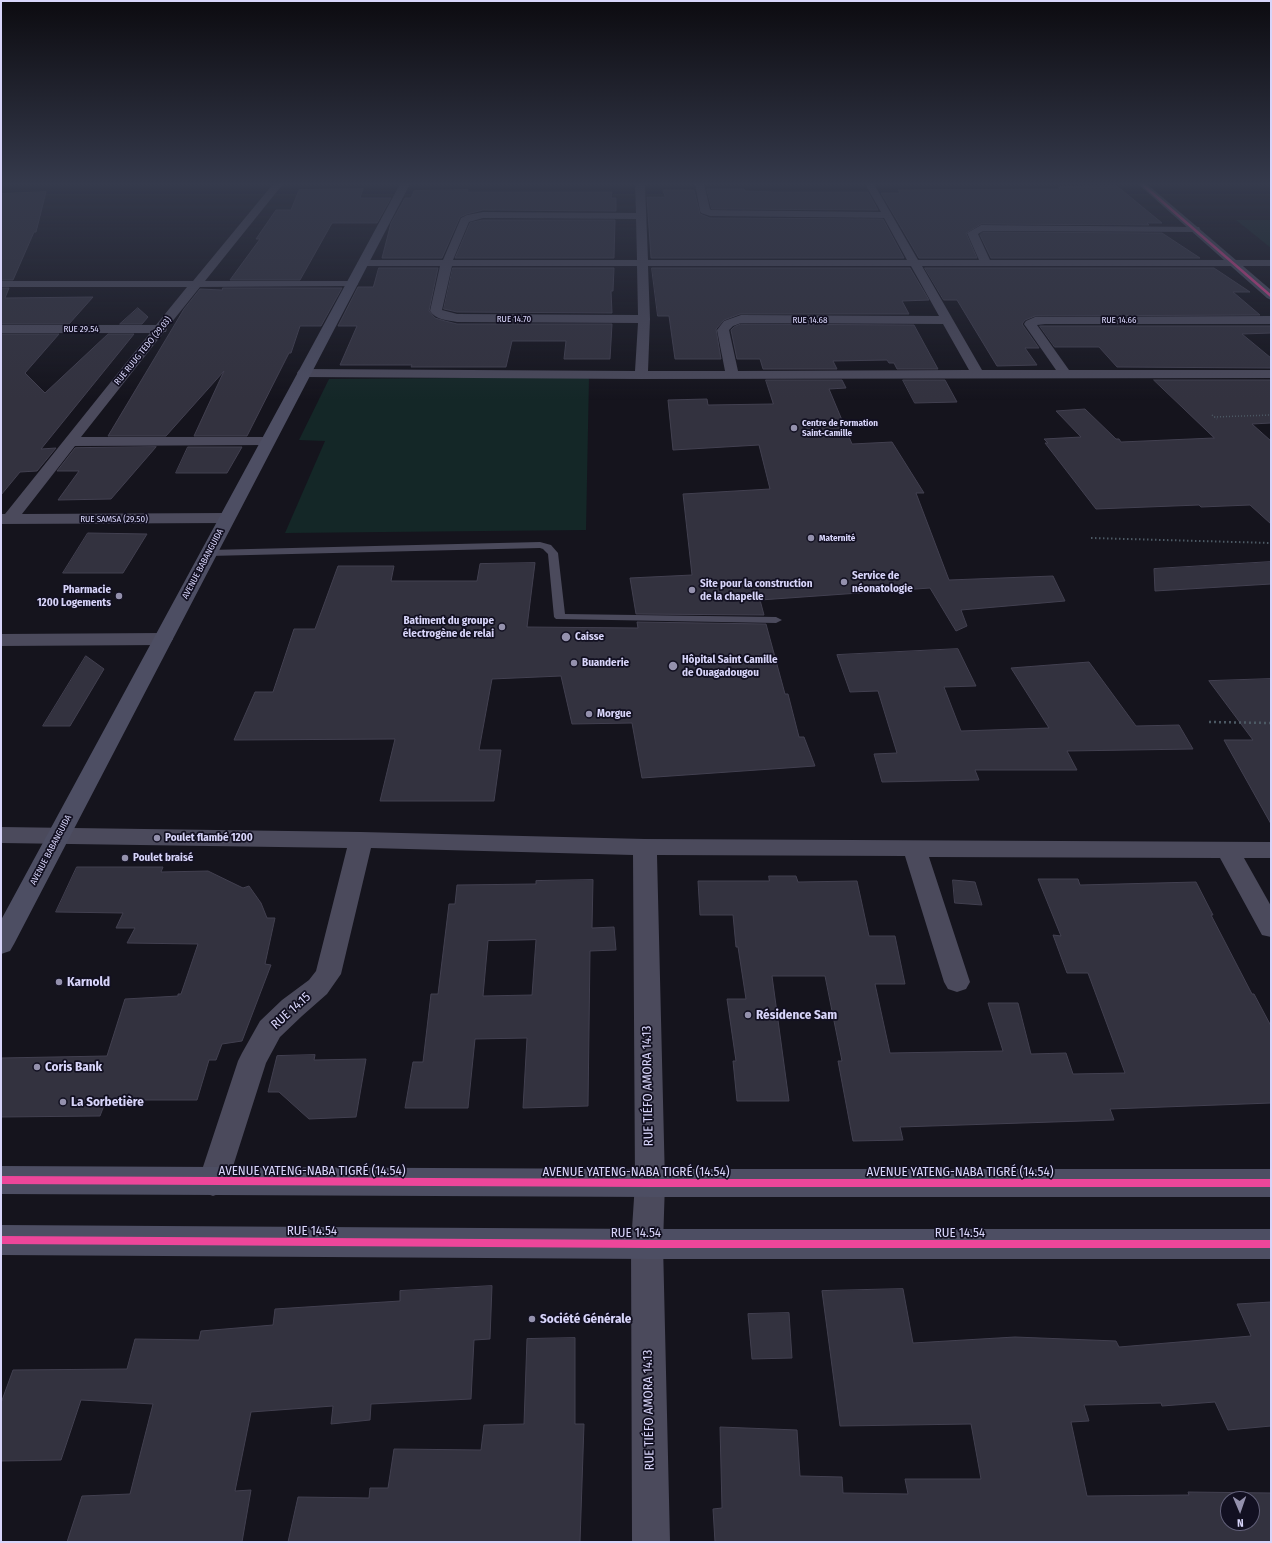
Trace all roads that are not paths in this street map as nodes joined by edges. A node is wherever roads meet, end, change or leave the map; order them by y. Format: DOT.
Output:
graph roads {
  1 [pos="219,256"];
  2 [pos="366,256"];
  3 [pos="450,256"];
  4 [pos="643,256"];
  5 [pos="911,256"];
  6 [pos="983,256"];
  7 [pos="1225,256"];
  8 [pos="1246,256"];
  9 [pos="447,262"];
  10 [pos="362,263"];
  11 [pos="643,263"];
  12 [pos="986,263"];
  13 [pos="1233,263"];
  14 [pos="1254,263"];
  15 [pos="916,264"];
  16 [pos="1268,268"];
  17 [pos="1,284"];
  18 [pos="196,284"];
  19 [pos="352,284"];
  20 [pos="1271,296"];
  21 [pos="644,319"];
  22 [pos="947,320"];
  23 [pos="1271,320"];
  24 [pos="1,329"];
  25 [pos="162,329"];
  26 [pos="304,373"];
  27 [pos="732,374"];
  28 [pos="1271,374"];
  29 [pos="642,375"];
  30 [pos="978,375"];
  31 [pos="1066,375"];
  32 [pos="268,441"];
  33 [pos="70,442"];
  34 [pos="227,518"];
  35 [pos="6,519"];
  36 [pos="209,553"];
  37 [pos="776,620"];
  38 [pos="163,639"];
  39 [pos="1,640"];
  40 [pos="1,835"];
  41 [pos="60,835"];
  42 [pos="361,840"];
  43 [pos="645,847"];
  44 [pos="914,848"];
  45 [pos="1271,850"];
  46 [pos="1228,851"];
  47 [pos="1271,928"];
  48 [pos="1,944"];
  49 [pos="957,982"];
  50 [pos="1,1180"];
  51 [pos="213,1182"];
  52 [pos="650,1183"];
  53 [pos="1271,1183"];
  54 [pos="1,1240"];
  55 [pos="647,1244"];
  56 [pos="1271,1244"];
  57 [pos="651,1542"];
  1 -- 18 [label="street, RUE RUUG TEDO (29.03)"];
  2 -- 10 [label="street, AVENUE BABANGUIDA"];
  3 -- 9 [label="street"];
  4 -- 11 [label="street"];
  5 -- 15 [label="street"];
  6 -- 12 [label="street"];
  7 -- 13 [label="street"];
  8 -- 14 [label="street"];
  9 -- 10 [label="street"];
  9 -- 11 [label="street"];
  9 -- 21 [label="street, RUE 14.70"];
  10 -- 19 [label="street, AVENUE BABANGUIDA"];
  11 -- 15 [label="street"];
  11 -- 21 [label="street"];
  12 -- 13 [label="street"];
  12 -- 15 [label="street"];
  13 -- 14 [label="street"];
  13 -- 20 [label="street"];
  14 -- 16 [label="street"];
  15 -- 22 [label="street"];
  17 -- 18 [label="street"];
  18 -- 19 [label="street"];
  18 -- 25 [label="street, RUE RUUG TEDO (29.03)"];
  19 -- 26 [label="street, AVENUE BABANGUIDA"];
  21 -- 29 [label="street"];
  22 -- 27 [label="street, RUE 14.68"];
  22 -- 30 [label="street"];
  23 -- 31 [label="street, RUE 14.66"];
  24 -- 25 [label="street, RUE 29.54"];
  25 -- 33 [label="street, RUE RUUG TEDO (29.03)"];
  26 -- 29 [label="street"];
  26 -- 32 [label="street, AVENUE BABANGUIDA"];
  27 -- 29 [label="street"];
  27 -- 30 [label="street"];
  28 -- 31 [label="street"];
  30 -- 31 [label="street"];
  32 -- 33 [label="street"];
  32 -- 34 [label="street, AVENUE BABANGUIDA"];
  33 -- 35 [label="street, RUE RUUG TEDO (29.03)"];
  34 -- 35 [label="street, RUE SAMSA (29.50)"];
  34 -- 36 [label="street, AVENUE BABANGUIDA"];
  36 -- 37 [label="lane"];
  36 -- 38 [label="street, AVENUE BABANGUIDA"];
  38 -- 39 [label="street"];
  38 -- 41 [label="street, AVENUE BABANGUIDA"];
  40 -- 41 [label="street"];
  41 -- 42 [label="street"];
  41 -- 48 [label="street, AVENUE BABANGUIDA"];
  42 -- 43 [label="street"];
  42 -- 51 [label="street, RUE 14.15"];
  43 -- 44 [label="street"];
  43 -- 52 [label="street, RUE TIÉFO AMORA 14.13"];
  44 -- 46 [label="street"];
  44 -- 49 [label="street"];
  45 -- 46 [label="street"];
  46 -- 47 [label="street"];
  50 -- 51 [label="street, AVENUE YATENG-NABA TIGRÉ (14.54)"];
  51 -- 52 [label="street, AVENUE YATENG-NABA TIGRÉ (14.54)"];
  52 -- 53 [label="street, AVENUE YATENG-NABA TIGRÉ (14.54)"];
  52 -- 55 [label="street, RUE TIÉFO AMORA 14.13"];
  54 -- 55 [label="street, RUE 14.54"];
  55 -- 56 [label="street, RUE 14.54"];
  55 -- 57 [label="street, RUE TIÉFO AMORA 14.13"];
}
